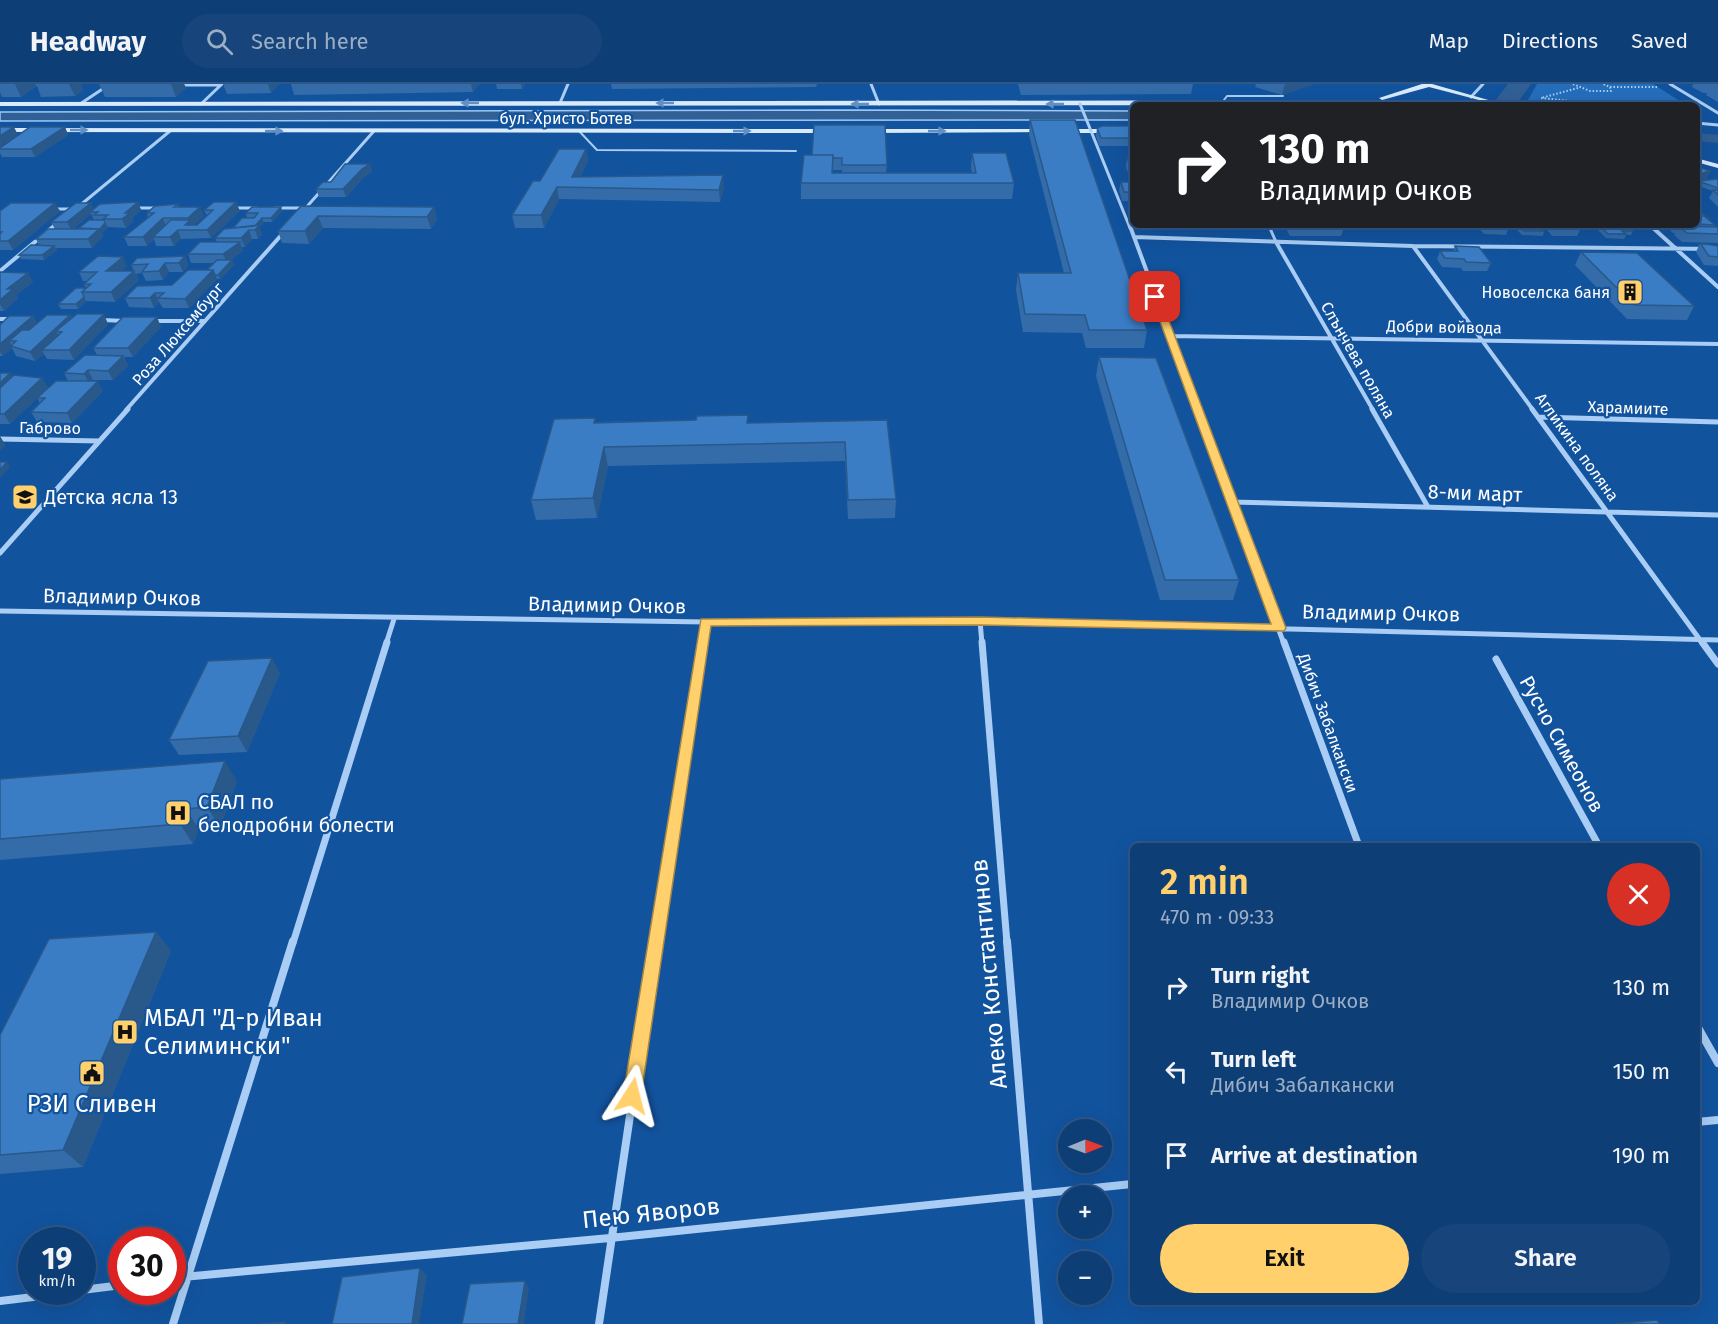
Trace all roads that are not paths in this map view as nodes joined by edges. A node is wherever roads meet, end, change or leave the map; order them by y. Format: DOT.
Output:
graph roads {
  1 [pos="222,84"];
  2 [pos="568,84"];
  3 [pos="871,84"];
  4 [pos="1483,84"];
  5 [pos="1670,84"];
  6 [pos="109,85"];
  7 [pos="176,85"];
  8 [pos="1428,85"];
  9 [pos="119,86"];
  10 [pos="1283,96"];
  11 [pos="1471,97"];
  12 [pos="1222,102"];
  13 [pos="1364,102"];
  14 [pos="1491,102"];
  15 [pos="1700,102"];
  16 [pos="1700,102"];
  17 [pos="560,103"];
  18 [pos="0,104"];
  19 [pos="81,104"];
  20 [pos="201,104"];
  21 [pos="879,104"];
  22 [pos="1080,104"];
  23 [pos="1130,104"];
  24 [pos="1718,113"];
  25 [pos="1700,123"];
  26 [pos="1718,125"];
  27 [pos="0,130"];
  28 [pos="170,130"];
  29 [pos="374,131"];
  30 [pos="579,131"];
  31 [pos="841,131"];
  32 [pos="865,131"];
  33 [pos="1091,131"];
  34 [pos="1130,131"];
  35 [pos="796,151"];
  36 [pos="1700,161"];
  37 [pos="1718,166"];
  38 [pos="122,208"];
  39 [pos="167,208"];
  40 [pos="225,208"];
  41 [pos="259,208"];
  42 [pos="271,208"];
  43 [pos="305,208"];
  44 [pos="43,209"];
  45 [pos="75,209"];
  46 [pos="87,209"];
  47 [pos="67,216"];
  48 [pos="298,217"];
  49 [pos="59,222"];
  50 [pos="290,225"];
  51 [pos="1130,227"];
  52 [pos="1130,228"];
  53 [pos="1269,228"];
  54 [pos="1653,228"];
  55 [pos="1134,237"];
  56 [pos="1276,242"];
  57 [pos="1413,246"];
  58 [pos="1676,249"];
  59 [pos="1718,249"];
  60 [pos="0,271"];
  61 [pos="1718,287"];
  62 [pos="0,319"];
  63 [pos="23,319"];
  64 [pos="91,320"];
  65 [pos="137,321"];
  66 [pos="148,321"];
  67 [pos="205,321"];
  68 [pos="1170,336"];
  69 [pos="1331,339"];
  70 [pos="1482,340"];
  71 [pos="1718,344"];
  72 [pos="1538,417"];
  73 [pos="1718,422"];
  74 [pos="0,439"];
  75 [pos="99,441"];
  76 [pos="1232,502"];
  77 [pos="1428,507"];
  78 [pos="1608,513"];
  79 [pos="1718,515"];
  80 [pos="0,553"];
  81 [pos="0,611"];
  82 [pos="394,619"];
  83 [pos="980,621"];
  84 [pos="706,622"];
  85 [pos="1279,628"];
  86 [pos="1701,640"];
  87 [pos="1718,640"];
  88 [pos="1496,659"];
  89 [pos="1718,664"];
  90 [pos="1358,843"];
  91 [pos="1597,843"];
  92 [pos="1700,1031"];
  93 [pos="1718,1063"];
  94 [pos="1718,1120"];
  95 [pos="1700,1122"];
  96 [pos="1130,1184"];
  97 [pos="1027,1194"];
  98 [pos="610,1238"];
  99 [pos="188,1276"];
  100 [pos="18,1299"];
  101 [pos="0,1301"];
  102 [pos="173,1324"];
  103 [pos="599,1324"];
  104 [pos="1039,1324"];
  1 -- 7 [label="street"];
  1 -- 20 [label="street"];
  2 -- 17 [label="street"];
  3 -- 21 [label="street"];
  4 -- 11 [label="street"];
  5 -- 16 [label="street"];
  6 -- 9 [label="street"];
  6 -- 19 [label="street"];
  8 -- 11 [label="main road"];
  8 -- 13 [label="main road"];
  10 -- 12 [label="lane"];
  11 -- 14 [label="main road"];
  13 -- 14 [label="main road, бул. Христо Ботев"];
  15 -- 24 [label="street"];
  17 -- 20 [label="main road, бул. Христо Ботев, one-way"];
  21 -- 17 [label="main road, бул. Христо Ботев, one-way"];
  18 -- 19 [label="main road, бул. Христо Ботев"];
  19 -- 20 [label="main road, бул. Христо Ботев"];
  22 -- 21 [label="main road, бул. Христо Ботев, one-way"];
  22 -- 23 [label="main road, бул. Христо Ботев"];
  22 -- 33 [label="street, Дибич Забалкански, bridge"];
  25 -- 26 [label="street"];
  27 -- 28 [label="main road, бул. Христо Ботев, one-way"];
  28 -- 29 [label="main road, бул. Христо Ботев, one-way"];
  28 -- 45 [label="street"];
  29 -- 30 [label="main road, бул. Христо Ботев"];
  29 -- 43 [label="street"];
  30 -- 31 [label="main road, бул. Христо Ботев, one-way"];
  30 -- 35 [label="lane"];
  32 -- 33 [label="main road, one-way"];
  33 -- 34 [label="main road"];
  33 -- 51 [label="street, Дибич Забалкански"];
  36 -- 37 [label="main road"];
  38 -- 39 [label="street"];
  40 -- 41 [label="street"];
  42 -- 43 [label="street"];
  43 -- 48 [label="street"];
  44 -- 45 [label="street"];
  45 -- 46 [label="street"];
  45 -- 47 [label="street"];
  49 -- 60 [label="street"];
  50 -- 67 [label="street, Роза Люксембург"];
  52 -- 55 [label="street, Дибич Забалкански"];
  53 -- 56 [label="lane, Слънчева поляна"];
  54 -- 58 [label="street"];
  55 -- 56 [label="street"];
  55 -- 68 [label="street, Дибич Забалкански"];
  56 -- 57 [label="street"];
  56 -- 69 [label="street, Слънчева поляна"];
  57 -- 58 [label="street"];
  57 -- 70 [label="street, Агликина поляна"];
  58 -- 59 [label="street"];
  58 -- 61 [label="street"];
  62 -- 63 [label="street"];
  64 -- 65 [label="street"];
  66 -- 67 [label="street"];
  67 -- 75 [label="street, Роза Люксембург"];
  68 -- 69 [label="street, Добри войвода"];
  68 -- 76 [label="street, Дибич Забалкански"];
  69 -- 70 [label="street, Добри войвода"];
  69 -- 77 [label="street, Слънчева поляна"];
  70 -- 71 [label="street, Добри войвода"];
  70 -- 72 [label="street, Агликина поляна"];
  72 -- 73 [label="street, Харамиите"];
  72 -- 78 [label="street, Агликина поляна"];
  74 -- 75 [label="street, Габрово"];
  75 -- 80 [label="street, Роза Люксембург"];
  76 -- 77 [label="street, 8-ми март"];
  76 -- 85 [label="street, Дибич Забалкански"];
  77 -- 78 [label="street, 8-ми март"];
  78 -- 79 [label="street, 8-ми март"];
  78 -- 86 [label="street, Агликина поляна"];
  81 -- 82 [label="street, Владимир Очков"];
  82 -- 84 [label="street, Владимир Очков"];
  82 -- 99 [label="street"];
  83 -- 84 [label="street, Владимир Очков"];
  83 -- 85 [label="street, Владимир Очков"];
  83 -- 97 [label="street, Алеко Константинов"];
  84 -- 98 [label="street"];
  85 -- 86 [label="street, Владимир Очков"];
  85 -- 90 [label="street, Дибич Забалкански"];
  86 -- 87 [label="street, Владимир Очков"];
  86 -- 89 [label="street, Агликина поляна"];
  88 -- 91 [label="street, Русчо Симеонов"];
  92 -- 93 [label="street"];
  94 -- 95 [label="street"];
  96 -- 97 [label="street, Пею Яворов"];
  97 -- 98 [label="street, Пею Яворов"];
  97 -- 104 [label="street, Алеко Константинов"];
  98 -- 99 [label="street, Пею Яворов"];
  98 -- 103 [label="street"];
  99 -- 102 [label="street"];
  100 -- 101 [label="street"];
}
